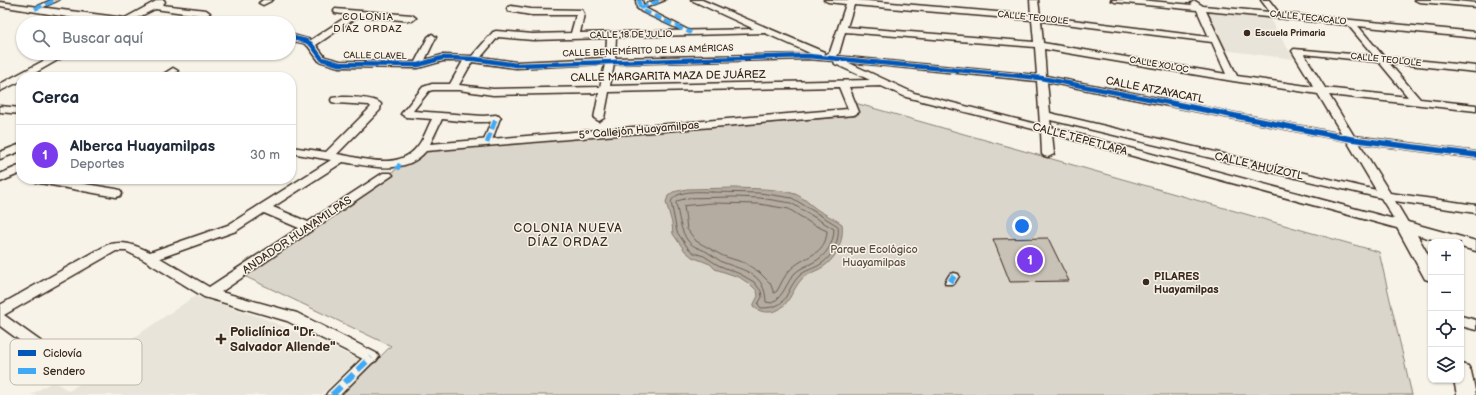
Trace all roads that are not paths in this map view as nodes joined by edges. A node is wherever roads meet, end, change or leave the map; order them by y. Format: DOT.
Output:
graph roads {
  1 [pos="56,0"];
  2 [pos="165,0"];
  3 [pos="639,0"];
  4 [pos="662,0"];
  5 [pos="695,0"];
  6 [pos="828,0"];
  7 [pos="1034,0"];
  8 [pos="1115,0"];
  9 [pos="1193,0"];
  10 [pos="1265,0"];
  11 [pos="1419,0"];
  12 [pos="851,1"];
  13 [pos="0,4"];
  14 [pos="11,5"];
  15 [pos="1476,5"];
  16 [pos="153,6"];
  17 [pos="35,8"];
  18 [pos="640,8"];
  19 [pos="1200,8"];
  20 [pos="0,9"];
  21 [pos="511,9"];
  22 [pos="338,11"];
  23 [pos="206,13"];
  24 [pos="357,13"];
  25 [pos="1276,15"];
  26 [pos="82,16"];
  27 [pos="135,16"];
  28 [pos="412,18"];
  29 [pos="1036,18"];
  30 [pos="1351,23"];
  31 [pos="842,29"];
  32 [pos="767,31"];
  33 [pos="691,34"];
  34 [pos="1476,34"];
  35 [pos="575,36"];
  36 [pos="612,36"];
  37 [pos="432,37"];
  38 [pos="296,39"];
  39 [pos="1214,40"];
  40 [pos="312,44"];
  41 [pos="1040,45"];
  42 [pos="828,57"];
  43 [pos="472,59"];
  44 [pos="1381,59"];
  45 [pos="52,60"];
  46 [pos="610,61"];
  47 [pos="418,65"];
  48 [pos="1476,69"];
  49 [pos="30,72"];
  50 [pos="1041,78"];
  51 [pos="1233,78"];
  52 [pos="16,79"];
  53 [pos="884,83"];
  54 [pos="844,84"];
  55 [pos="453,87"];
  56 [pos="0,88"];
  57 [pos="605,89"];
  58 [pos="1321,91"];
  59 [pos="336,100"];
  60 [pos="1416,101"];
  61 [pos="1476,108"];
  62 [pos="0,109"];
  63 [pos="16,111"];
  64 [pos="1044,115"];
  65 [pos="438,116"];
  66 [pos="496,118"];
  67 [pos="600,118"];
  68 [pos="1045,129"];
  69 [pos="1351,140"];
  70 [pos="487,143"];
  71 [pos="423,148"];
  72 [pos="16,149"];
  73 [pos="296,151"];
  74 [pos="1048,154"];
  75 [pos="1476,155"];
  76 [pos="0,156"];
  77 [pos="335,157"];
  78 [pos="395,169"];
  79 [pos="16,171"];
  80 [pos="0,179"];
  81 [pos="65,184"];
  82 [pos="116,192"];
  83 [pos="1386,196"];
  84 [pos="264,208"];
  85 [pos="1476,209"];
  86 [pos="1404,226"];
  87 [pos="309,227"];
  88 [pos="1476,246"];
  89 [pos="149,257"];
  90 [pos="1428,270"];
  91 [pos="208,294"];
  92 [pos="0,311"];
  93 [pos="0,319"];
  94 [pos="1464,322"];
  95 [pos="1476,325"];
  96 [pos="28,339"];
  97 [pos="371,357"];
  98 [pos="1464,383"];
  99 [pos="332,395"];
  100 [pos="1467,395"];
  1 -- 17 [label="street"];
  2 -- 16 [label="street"];
  3 -- 18 [label="street"];
  4 -- 18 [label="street"];
  5 -- 32 [label="street, CALLE TEPETLAPA"];
  6 -- 12 [label="street, CALLE TEOLOLE"];
  7 -- 29 [label="street"];
  8 -- 19 [label="street, CALLE TECACALO"];
  9 -- 19 [label="street"];
  10 -- 25 [label="street"];
  11 -- 15 [label="street"];
  12 -- 29 [label="street, CALLE TEOLOLE"];
  12 -- 31 [label="street"];
  13 -- 14 [label="street"];
  14 -- 17 [label="street"];
  14 -- 20 [label="street"];
  16 -- 23 [label="street"];
  16 -- 27 [label="street"];
  17 -- 26 [label="street"];
  18 -- 33 [label="street"];
  19 -- 25 [label="street, CALLE TECACALO"];
  19 -- 39 [label="street"];
  21 -- 35 [label="street"];
  22 -- 24 [label="street"];
  24 -- 28 [label="street"];
  24 -- 40 [label="street"];
  25 -- 30 [label="street, CALLE TECACALO"];
  29 -- 39 [label="street, CALLE TEOLOLE"];
  29 -- 41 [label="street"];
  30 -- 34 [label="street, CALLE TECACALO"];
  30 -- 44 [label="street"];
  31 -- 41 [label="street, CALLE XOLOC"];
  31 -- 42 [label="street"];
  32 -- 33 [label="street, CALLE 18 DE JULIO"];
  32 -- 42 [label="street, CALLE TEPETLAPA"];
  33 -- 36 [label="street, CALLE 18 DE JULIO"];
  35 -- 36 [label="street, CALLE 18 DE JULIO"];
  35 -- 43 [label="street, CALLE 18 DE JULIO"];
  36 -- 46 [label="street"];
  37 -- 47 [label="street"];
  38 -- 40 [label="street"];
  39 -- 51 [label="street"];
  40 -- 47 [label="street, CALLE CLAVEL"];
  41 -- 50 [label="street"];
  41 -- 51 [label="street, CALLE XOLOC"];
  42 -- 46 [label="street, CALLE BENEMÉRITO DE LAS AMÉRICAS"];
  42 -- 50 [label="street, CALLE ATZAYACATL"];
  42 -- 53 [label="street, CALLE TEPETLAPA"];
  43 -- 46 [label="street, CALLE BENEMÉRITO DE LAS AMÉRICAS"];
  43 -- 47 [label="street, CALLE CLAVEL"];
  43 -- 55 [label="street"];
  44 -- 48 [label="street, CALLE TEOLOLE"];
  44 -- 58 [label="street, CALLE TEOLOLE"];
  44 -- 60 [label="street"];
  45 -- 49 [label="street"];
  46 -- 57 [label="street"];
  50 -- 64 [label="street"];
  50 -- 69 [label="street, CALLE ATZAYACATL"];
  51 -- 58 [label="street, CALLE XOLOC"];
  52 -- 56 [label="street"];
  53 -- 54 [label="street, CALLE MARGARITA MAZA DE JUÁREZ"];
  53 -- 68 [label="street, CALLE TEPETLAPA"];
  54 -- 57 [label="street, CALLE MARGARITA MAZA DE JUÁREZ"];
  54 -- 70 [label="street, 5º Callejón Huayamilpas"];
  55 -- 57 [label="street, CALLE MARGARITA MAZA DE JUÁREZ"];
  55 -- 65 [label="street, CALLE MARGARITA MAZA DE JUÁREZ"];
  57 -- 67 [label="street"];
  58 -- 60 [label="street, CALLE XOLOC"];
  58 -- 69 [label="street"];
  59 -- 77 [label="street"];
  60 -- 61 [label="street, CALLE XOLOC"];
  62 -- 63 [label="street"];
  64 -- 68 [label="street"];
  64 -- 83 [label="street, CALLE AHUÍZOTL"];
  65 -- 66 [label="street"];
  65 -- 71 [label="street"];
  66 -- 70 [label="street"];
  68 -- 74 [label="street"];
  68 -- 86 [label="street, CALLE TEPETLAPA"];
  69 -- 75 [label="street, CALLE ATZAYACATL"];
  69 -- 83 [label="street"];
  70 -- 71 [label="street, 5º Callejón Huayamilpas"];
  71 -- 78 [label="street, ANDADOR HUAYAMILPAS"];
  72 -- 76 [label="street"];
  73 -- 77 [label="street"];
  77 -- 78 [label="street"];
  77 -- 84 [label="street"];
  78 -- 87 [label="street, ANDADOR HUAYAMILPAS"];
  79 -- 80 [label="street"];
  81 -- 82 [label="street"];
  83 -- 85 [label="street, CALLE AHUÍZOTL"];
  83 -- 86 [label="street"];
  84 -- 87 [label="street"];
  84 -- 89 [label="street"];
  86 -- 88 [label="street, CALLE TEPETLAPA"];
  86 -- 90 [label="street"];
  87 -- 91 [label="street, ANDADOR HUAYAMILPAS"];
  89 -- 91 [label="street"];
  89 -- 92 [label="street"];
  91 -- 97 [label="street"];
  93 -- 96 [label="street"];
  94 -- 95 [label="street"];
  97 -- 99 [label="street"];
  98 -- 100 [label="street"];
}
